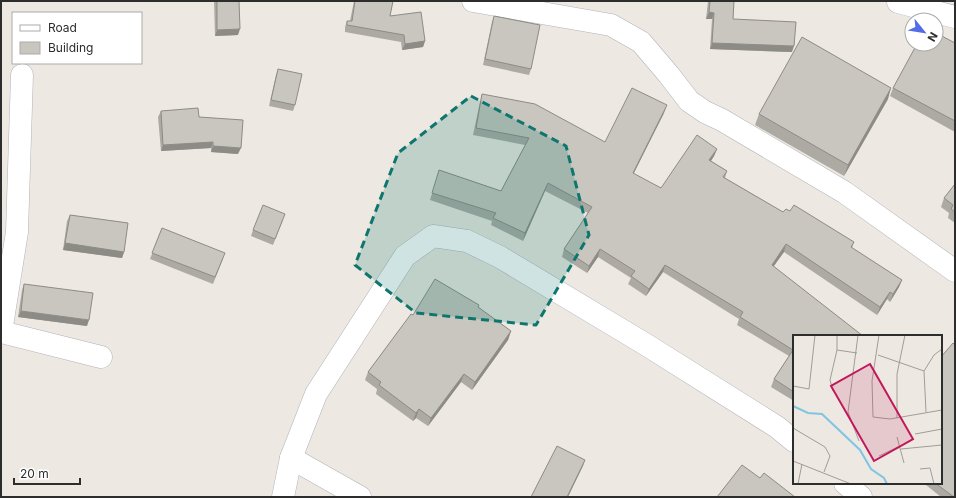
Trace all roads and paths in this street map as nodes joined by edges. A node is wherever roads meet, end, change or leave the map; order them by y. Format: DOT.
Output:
graph roads {
  1 [pos="473,1"];
  2 [pos="898,2"];
  3 [pos="955,17"];
  4 [pos="22,75"];
  5 [pos="955,271"];
  6 [pos="1,332"];
  7 [pos="101,357"];
  8 [pos="793,440"];
  9 [pos="291,458"];
  10 [pos="846,484"];
  11 [pos="283,497"];
  12 [pos="360,497"];
  13 [pos="861,497"];
  1 -- 5 [label="street"];
  2 -- 3 [label="street"];
  4 -- 6 [label="street"];
  6 -- 7 [label="street"];
  8 -- 9 [label="street"];
  9 -- 11 [label="street"];
  9 -- 12 [label="street"];
  10 -- 13 [label="street"];
}
